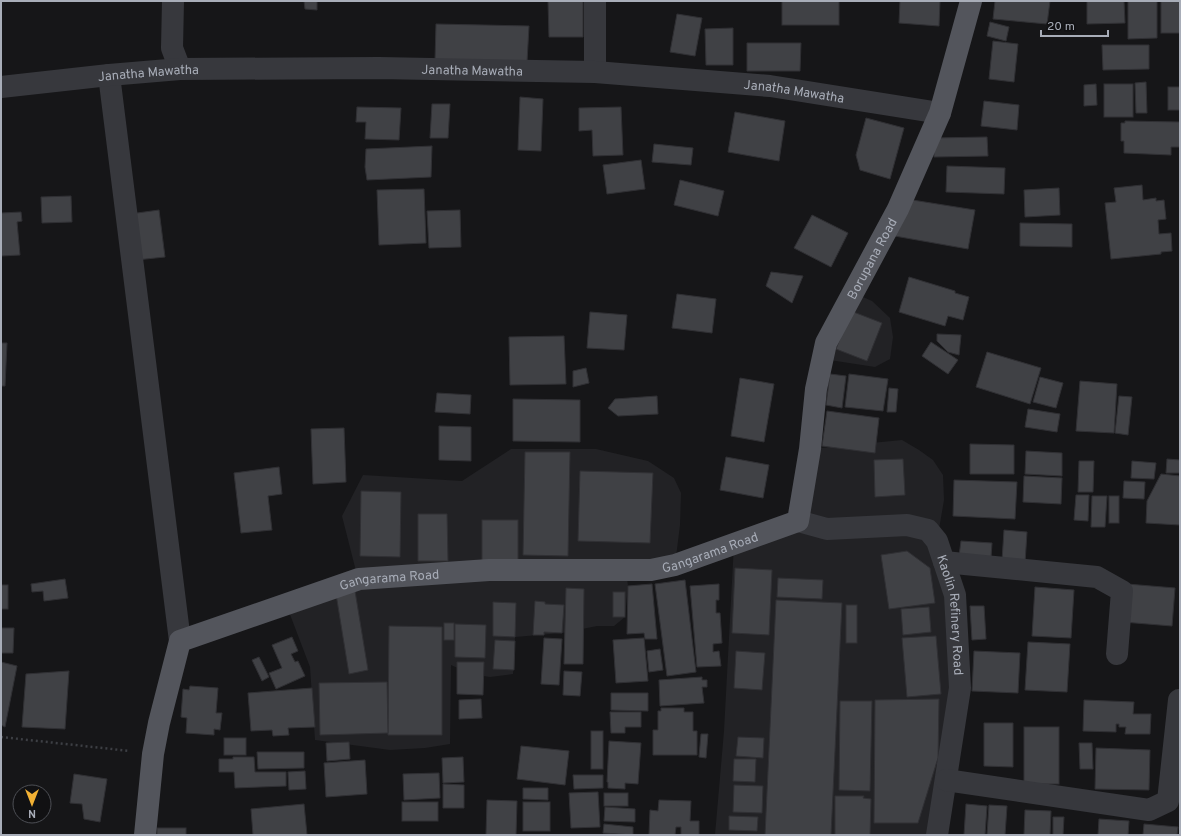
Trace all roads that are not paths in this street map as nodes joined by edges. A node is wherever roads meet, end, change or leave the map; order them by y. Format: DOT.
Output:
graph roads {
  1 [pos="173,1"];
  2 [pos="595,1"];
  3 [pos="971,1"];
  4 [pos="180,69"];
  5 [pos="595,72"];
  6 [pos="109,75"];
  7 [pos="1,86"];
  8 [pos="940,113"];
  9 [pos="798,521"];
  10 [pos="944,562"];
  11 [pos="180,641"];
  12 [pos="1117,654"];
  13 [pos="1179,700"];
  14 [pos="946,780"];
  15 [pos="145,835"];
  16 [pos="938,835"];
  1 -- 4 [label="street"];
  2 -- 5 [label="street"];
  3 -- 8 [label="main road, Borupana Road"];
  4 -- 5 [label="street, Janatha Mawatha"];
  4 -- 6 [label="street, Janatha Mawatha"];
  5 -- 8 [label="street, Janatha Mawatha"];
  6 -- 7 [label="street, Janatha Mawatha"];
  6 -- 11 [label="street"];
  8 -- 9 [label="main road, Borupana Road"];
  9 -- 10 [label="street, Kaolin Refinery Road"];
  9 -- 11 [label="main road, Gangarama Road"];
  10 -- 12 [label="street"];
  10 -- 14 [label="street, Kaolin Refinery Road"];
  11 -- 15 [label="main road"];
  13 -- 14 [label="street"];
  14 -- 16 [label="street, Kaolin Refinery Road"];
}
